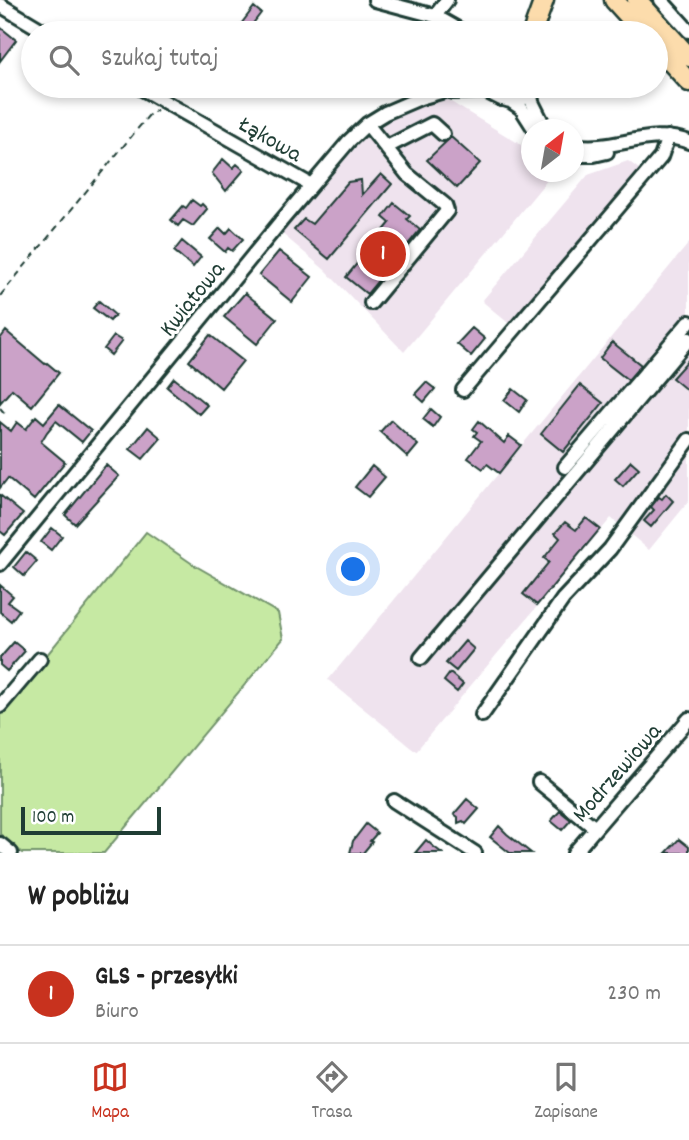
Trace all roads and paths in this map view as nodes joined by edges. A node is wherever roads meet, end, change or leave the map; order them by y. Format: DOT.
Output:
graph roads {
  1 [pos="374,0"];
  2 [pos="447,0"];
  3 [pos="544,0"];
  4 [pos="614,0"];
  5 [pos="636,0"];
  6 [pos="660,0"];
  7 [pos="0,5"];
  8 [pos="435,16"];
  9 [pos="27,21"];
  10 [pos="444,21"];
  11 [pos="537,21"];
  12 [pos="633,21"];
  13 [pos="656,21"];
  14 [pos="689,30"];
  15 [pos="668,34"];
  16 [pos="689,57"];
  17 [pos="668,59"];
  18 [pos="689,82"];
  19 [pos="159,98"];
  20 [pos="425,98"];
  21 [pos="502,98"];
  22 [pos="505,98"];
  23 [pos="524,98"];
  24 [pos="532,98"];
  25 [pos="507,100"];
  26 [pos="172,105"];
  27 [pos="528,119"];
  28 [pos="540,119"];
  29 [pos="368,124"];
  30 [pos="443,134"];
  31 [pos="668,137"];
  32 [pos="636,139"];
  33 [pos="689,142"];
  34 [pos="584,146"];
  35 [pos="387,147"];
  36 [pos="584,155"];
  37 [pos="311,185"];
  38 [pos="0,296"];
  39 [pos="371,303"];
  40 [pos="689,322"];
  41 [pos="689,339"];
  42 [pos="463,390"];
  43 [pos="0,408"];
  44 [pos="8,416"];
  45 [pos="689,440"];
  46 [pos="565,467"];
  47 [pos="0,564"];
  48 [pos="421,658"];
  49 [pos="40,659"];
  50 [pos="0,706"];
  51 [pos="482,715"];
  52 [pos="689,719"];
  53 [pos="539,782"];
  54 [pos="394,801"];
  55 [pos="595,828"];
  56 [pos="0,844"];
  57 [pos="11,853"];
  58 [pos="475,853"];
  59 [pos="574,853"];
  1 -- 8 [label="street"];
  2 -- 8 [label="street"];
  3 -- 11 [label="highway"];
  4 -- 12 [label="highway"];
  5 -- 13 [label="highway"];
  6 -- 14 [label="street"];
  7 -- 9 [label="street"];
  8 -- 10 [label="street"];
  15 -- 16 [label="highway"];
  17 -- 18 [label="highway"];
  19 -- 26 [label="street, Łąkowa"];
  20 -- 29 [label="street, Kwiatowa"];
  21 -- 25 [label="street, Kwiatowa"];
  22 -- 25 [label="street"];
  23 -- 25 [label="street"];
  24 -- 28 [label="street"];
  25 -- 27 [label="street"];
  26 -- 37 [label="street, Łąkowa"];
  26 -- 38 [label="path"];
  29 -- 35 [label="street"];
  29 -- 37 [label="street, Kwiatowa"];
  30 -- 35 [label="street"];
  31 -- 32 [label="street"];
  31 -- 33 [label="street"];
  31 -- 42 [label="street"];
  32 -- 34 [label="street"];
  32 -- 36 [label="street"];
  35 -- 39 [label="street"];
  37 -- 47 [label="street, Kwiatowa"];
  40 -- 46 [label="street"];
  41 -- 48 [label="street"];
  43 -- 44 [label="path"];
  45 -- 51 [label="street"];
  49 -- 50 [label="street"];
  52 -- 55 [label="street, Modrzewiowa"];
  53 -- 55 [label="street"];
  54 -- 58 [label="street"];
  55 -- 59 [label="street, Modrzewiowa"];
  56 -- 57 [label="street"];
}
